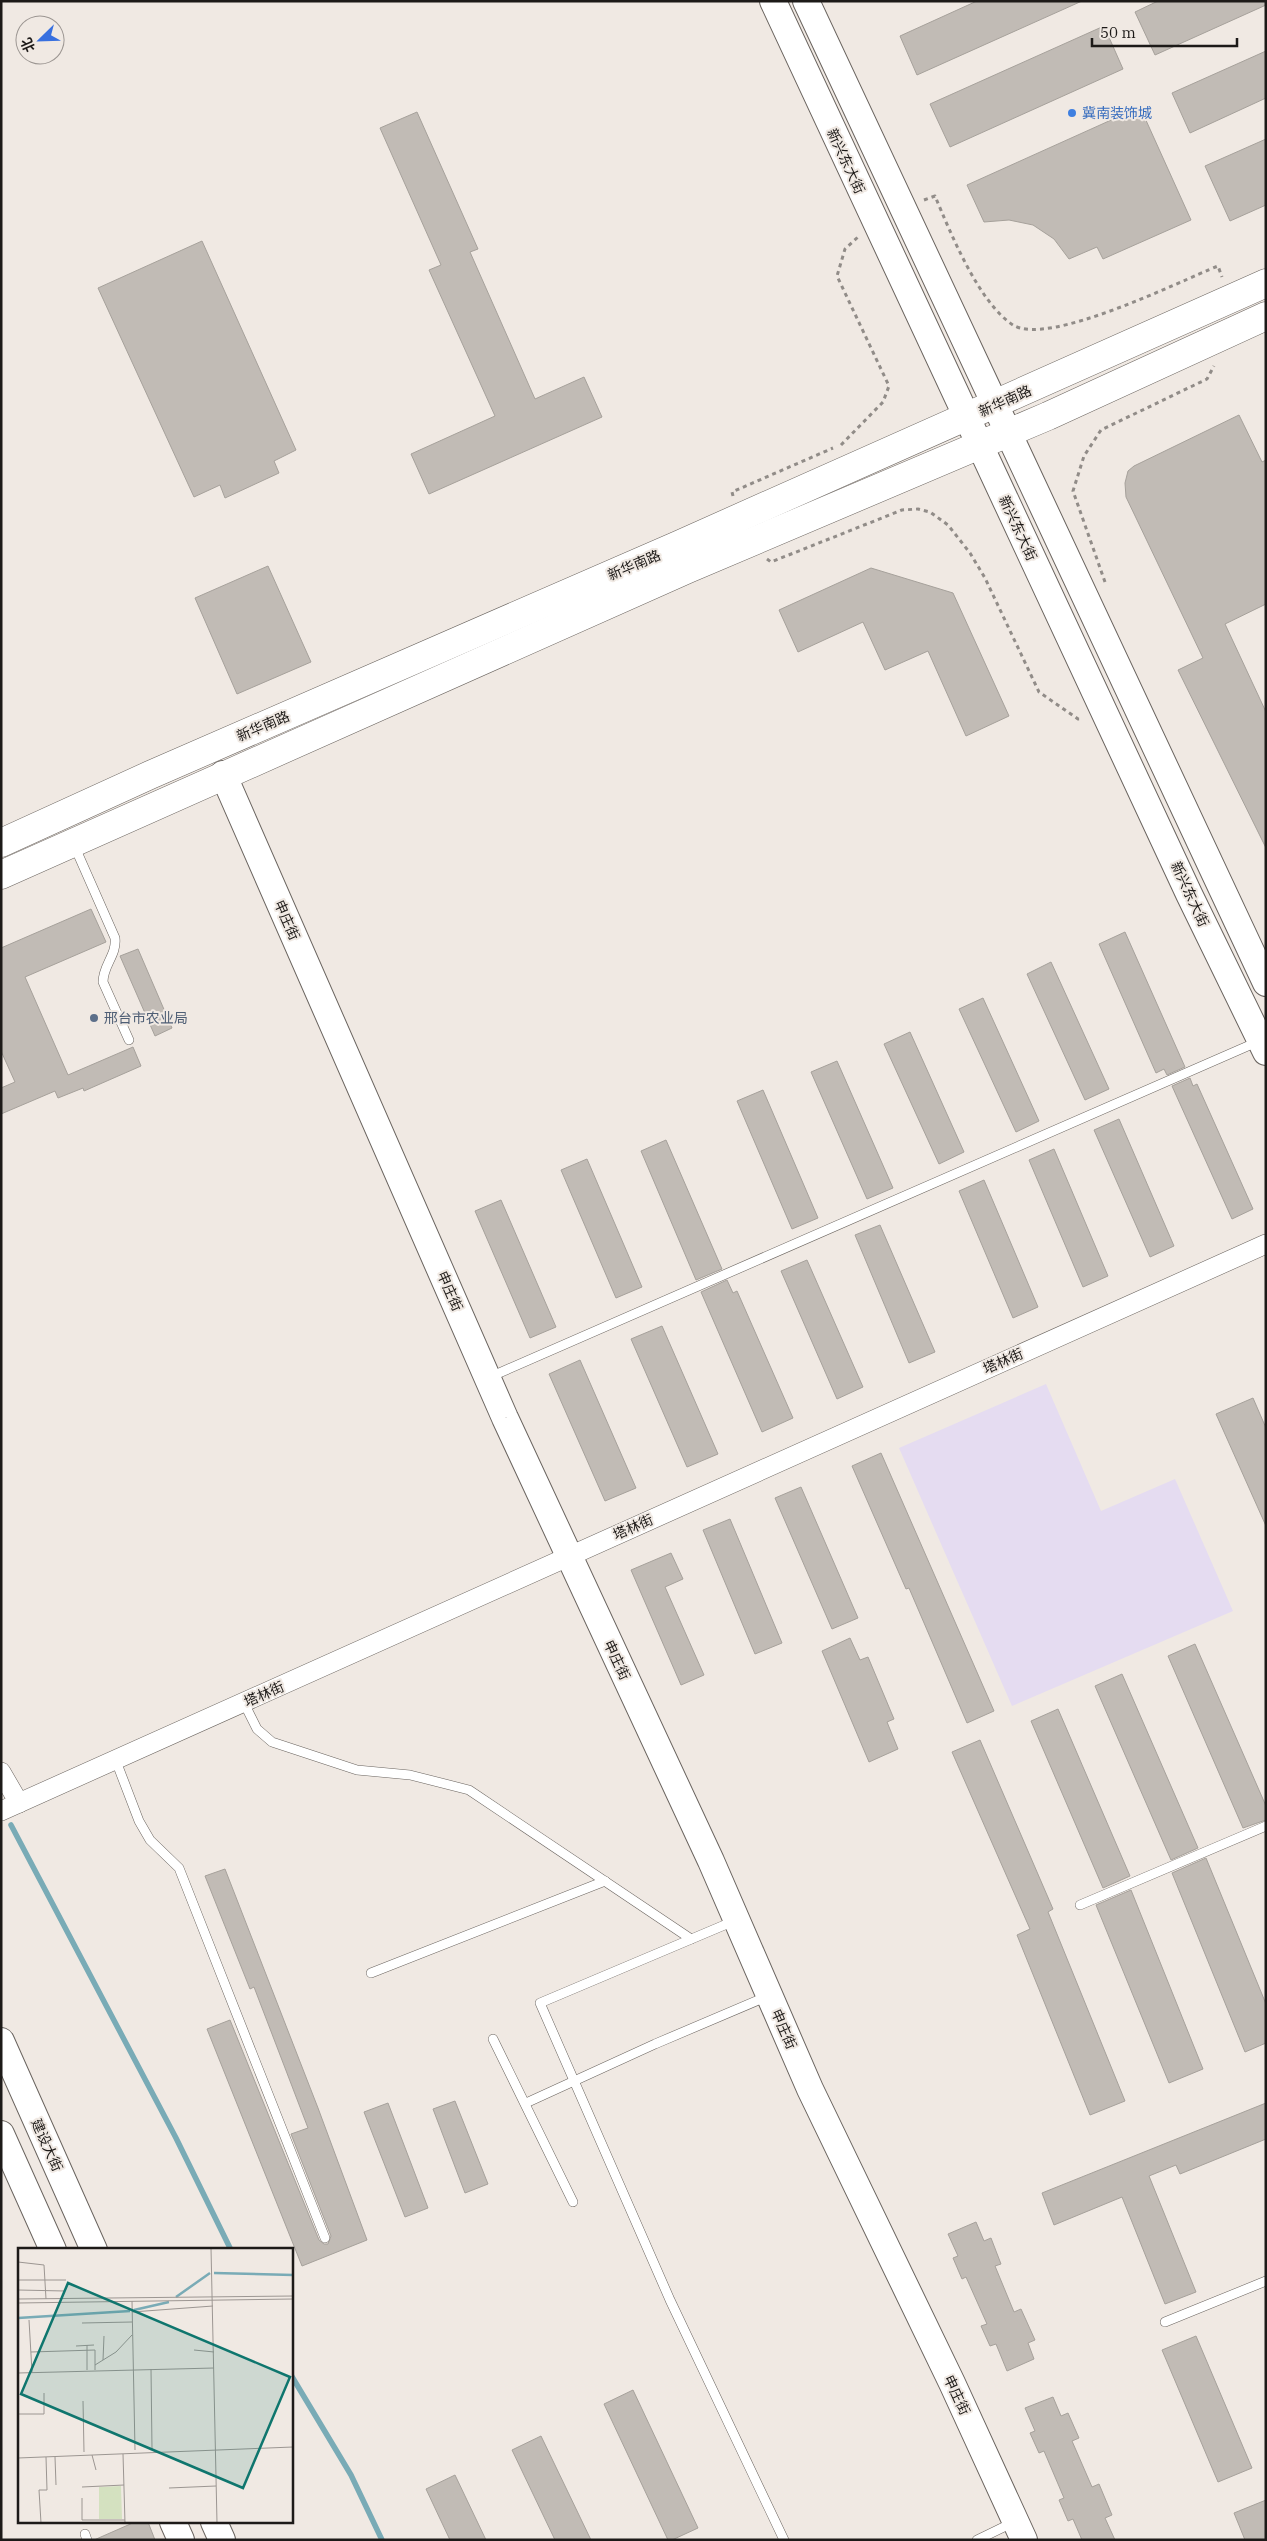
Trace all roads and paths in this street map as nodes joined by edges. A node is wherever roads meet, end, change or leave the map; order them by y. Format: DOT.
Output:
graph roads {
  1 [pos="773,1"];
  2 [pos="806,1"];
  3 [pos="902,207"];
  4 [pos="875,222"];
  5 [pos="1266,283"];
  6 [pos="1230,299"];
  7 [pos="1266,316"];
  8 [pos="1218,338"];
  9 [pos="994,406"];
  10 [pos="966,418"];
  11 [pos="1007,433"];
  12 [pos="979,445"];
  13 [pos="741,532"];
  14 [pos="1107,589"];
  15 [pos="1107,718"];
  16 [pos="223,774"];
  17 [pos="73,842"];
  18 [pos="1,843"];
  19 [pos="1,875"];
  20 [pos="1266,983"];
  21 [pos="129,1040"];
  22 [pos="1263,1046"];
  23 [pos="1266,1244"];
  24 [pos="488,1378"];
  25 [pos="569,1556"];
  26 [pos="244,1703"];
  27 [pos="116,1761"];
  28 [pos="1,1772"];
  29 [pos="19,1803"];
  30 [pos="1,1811"];
  31 [pos="1266,1826"];
  32 [pos="605,1881"];
  33 [pos="1080,1905"];
  34 [pos="736,1920"];
  35 [pos="692,1939"];
  36 [pos="371,1973"];
  37 [pos="770,1995"];
  38 [pos="493,2039"];
  39 [pos="1,2041"];
  40 [pos="574,2081"];
  41 [pos="526,2103"];
  42 [pos="1,2134"];
  43 [pos="573,2202"];
  44 [pos="325,2238"];
  45 [pos="51,2248"];
  46 [pos="93,2248"];
  47 [pos="1266,2281"];
  48 [pos="1165,2322"];
  49 [pos="174,2524"];
  50 [pos="215,2524"];
  51 [pos="1019,2531"];
  52 [pos="181,2540"];
  53 [pos="222,2540"];
  54 [pos="784,2540"];
  55 [pos="977,2540"];
  1 -- 4 [label="street, 新兴东大街"];
  2 -- 3 [label="street"];
  3 -- 6 [label="path"];
  3 -- 9 [label="street"];
  4 -- 10 [label="street, 新兴东大街"];
  4 -- 13 [label="path"];
  5 -- 6 [label="main road, 新华南路"];
  6 -- 9 [label="main road, 新华南路"];
  7 -- 8 [label="main road, 新华南路"];
  8 -- 11 [label="main road, 新华南路"];
  8 -- 14 [label="path"];
  9 -- 10 [label="main road, 新华南路"];
  9 -- 11 [label="street"];
  10 -- 12 [label="street, 新兴东大街"];
  10 -- 13 [label="main road, 新华南路"];
  11 -- 12 [label="main road, 新华南路"];
  11 -- 20 [label="street"];
  12 -- 13 [label="main road, 新华南路"];
  12 -- 15 [label="street, 新兴东大街"];
  13 -- 15 [label="path"];
  13 -- 16 [label="main road, 新华南路"];
  13 -- 18 [label="main road, 新华南路"];
  15 -- 22 [label="street, 新兴东大街"];
  16 -- 17 [label="main road, 新华南路"];
  16 -- 24 [label="street, 申庄街"];
  17 -- 19 [label="main road, 新华南路"];
  17 -- 21 [label="lane"];
  22 -- 24 [label="lane"];
  23 -- 25 [label="street, 塔林街"];
  24 -- 25 [label="street, 申庄街"];
  25 -- 26 [label="street, 塔林街"];
  25 -- 34 [label="street, 申庄街"];
  26 -- 27 [label="street, 塔林街"];
  26 -- 32 [label="lane"];
  27 -- 29 [label="street, 塔林街"];
  27 -- 44 [label="lane"];
  28 -- 29 [label="street"];
  29 -- 30 [label="street, 塔林街"];
  31 -- 33 [label="lane"];
  32 -- 35 [label="lane"];
  32 -- 36 [label="lane"];
  34 -- 35 [label="lane"];
  34 -- 37 [label="street, 申庄街"];
  35 -- 40 [label="lane"];
  37 -- 40 [label="lane"];
  37 -- 51 [label="street, 申庄街"];
  38 -- 41 [label="lane"];
  39 -- 46 [label="street, 建设大街"];
  40 -- 41 [label="lane"];
  40 -- 54 [label="lane"];
  41 -- 43 [label="lane"];
  42 -- 45 [label="street"];
  47 -- 48 [label="lane"];
  49 -- 52 [label="street"];
  50 -- 53 [label="street"];
  51 -- 55 [label="lane"];
}
